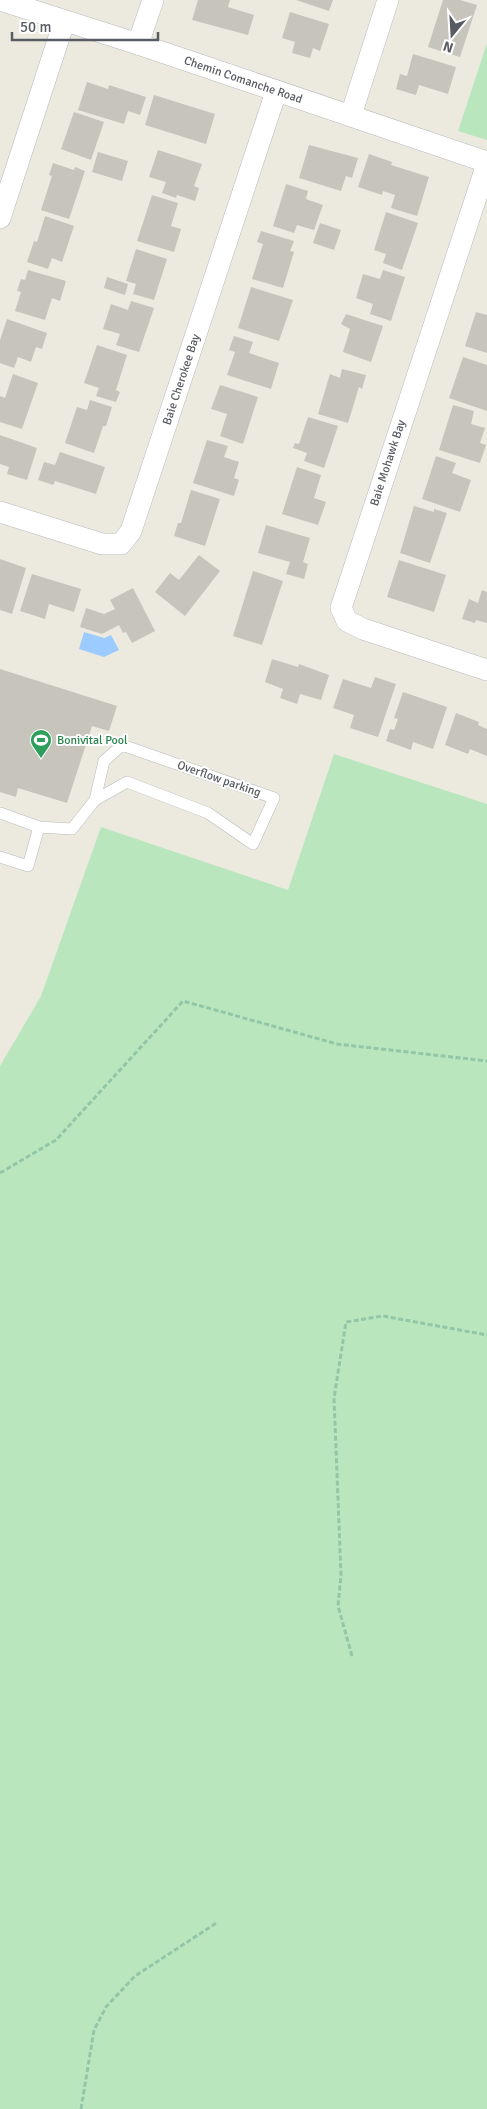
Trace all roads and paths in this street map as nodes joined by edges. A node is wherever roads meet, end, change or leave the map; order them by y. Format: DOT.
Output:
graph roads {
  1 [pos="0,0"];
  2 [pos="153,0"];
  3 [pos="388,0"];
  4 [pos="64,22"];
  5 [pos="138,44"];
  6 [pos="276,92"];
  7 [pos="351,115"];
  8 [pos="487,163"];
  9 [pos="0,218"];
  10 [pos="0,512"];
  11 [pos="487,670"];
  12 [pos="95,800"];
  13 [pos="0,813"];
  14 [pos="39,827"];
  15 [pos="0,857"];
  16 [pos="487,1061"];
  17 [pos="0,1173"];
  18 [pos="487,1335"];
  19 [pos="352,1656"];
  20 [pos="218,1922"];
  21 [pos="81,2109"];
  1 -- 4 [label="street, Chemin Comanche Road"];
  2 -- 5 [label="street"];
  3 -- 7 [label="street"];
  4 -- 5 [label="street, Chemin Comanche Road"];
  4 -- 9 [label="street"];
  5 -- 6 [label="street, Chemin Comanche Road"];
  6 -- 7 [label="street, Chemin Comanche Road"];
  6 -- 10 [label="street, Baie Cherokee Bay"];
  7 -- 8 [label="street, Chemin Comanche Road"];
  8 -- 11 [label="street, Baie Mohawk Bay"];
  12 -- 12 [label="lane, Overflow parking"];
  12 -- 14 [label="lane, Overflow parking"];
  13 -- 14 [label="lane"];
  14 -- 15 [label="lane"];
  16 -- 17 [label="path"];
  18 -- 19 [label="path"];
  20 -- 21 [label="path"];
}
